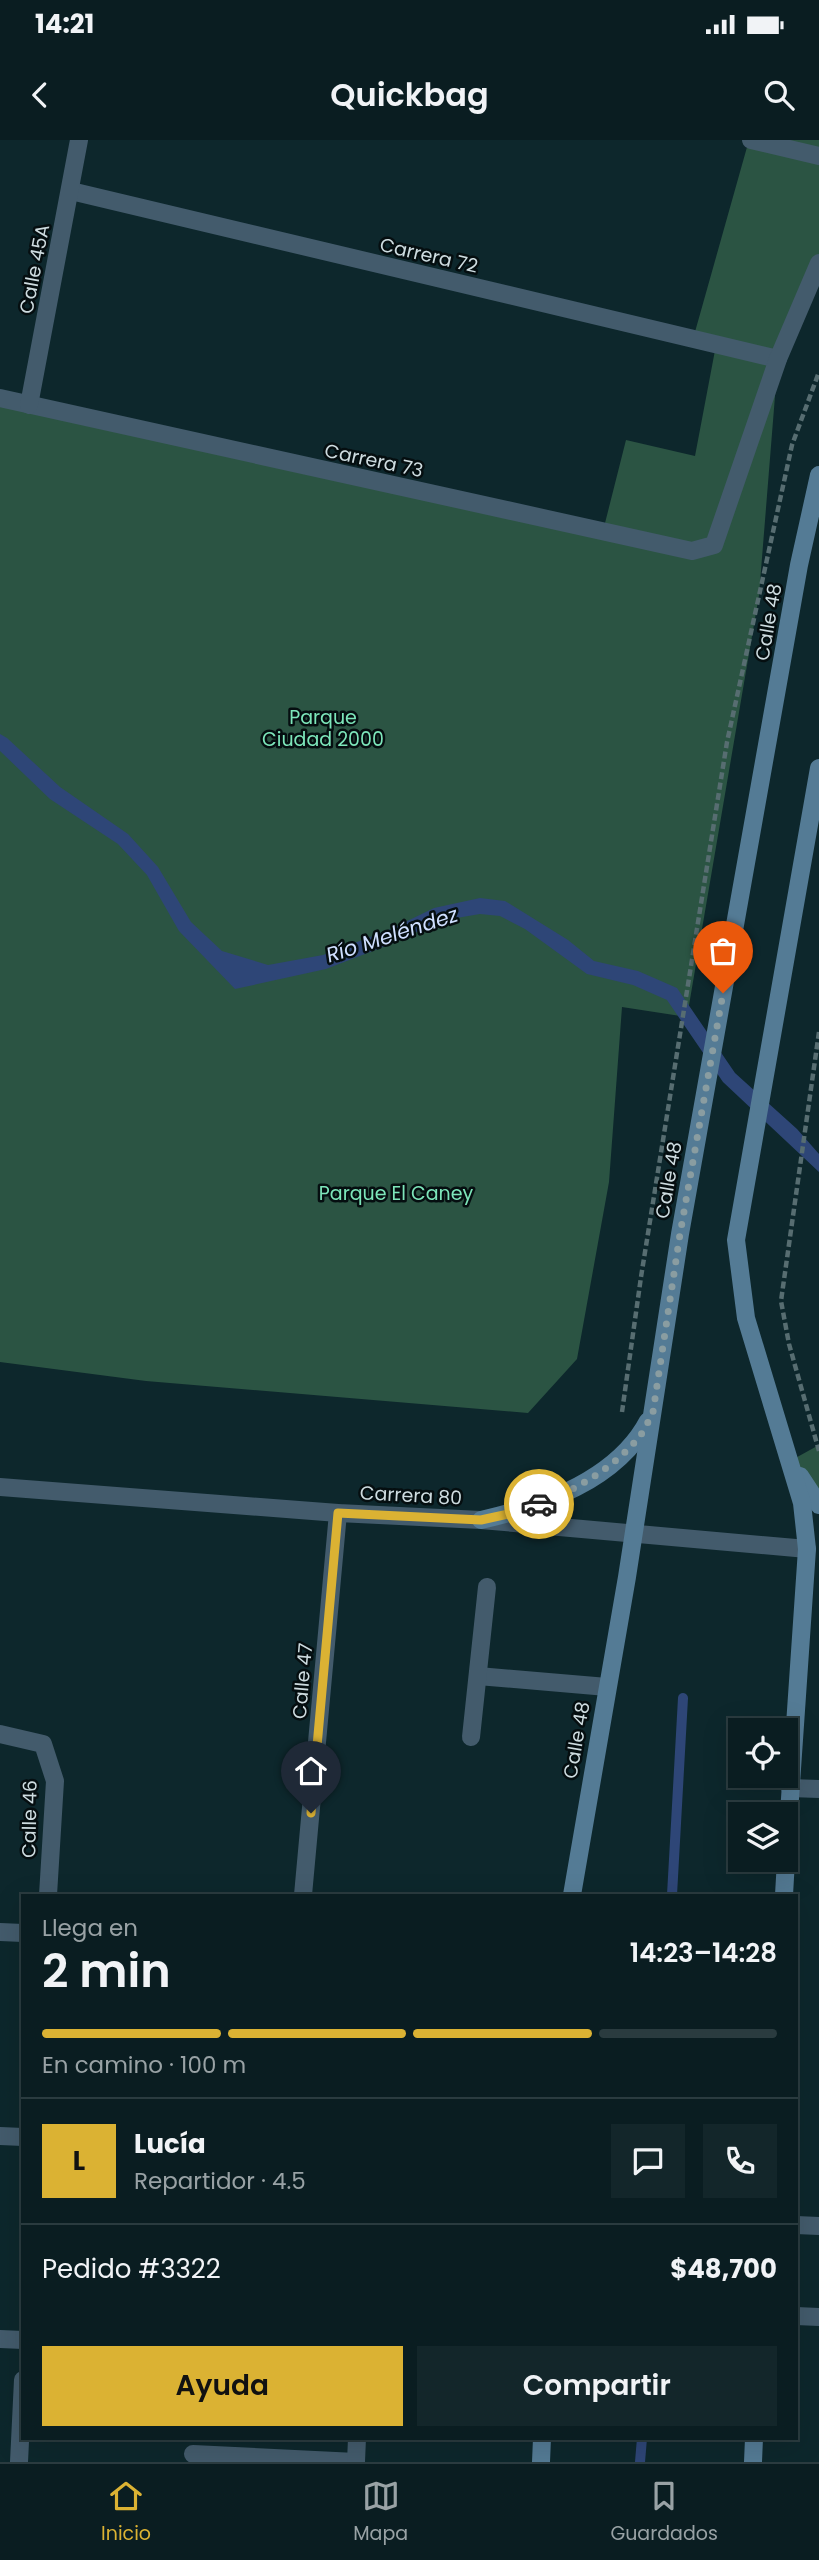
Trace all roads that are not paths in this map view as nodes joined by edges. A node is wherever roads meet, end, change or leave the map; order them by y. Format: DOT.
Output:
graph roads {
  1 [pos="79,140"];
  2 [pos="751,140"];
  3 [pos="819,156"];
  4 [pos="71,191"];
  5 [pos="819,263"];
  6 [pos="778,359"];
  7 [pos="0,398"];
  8 [pos="29,405"];
  9 [pos="819,475"];
  10 [pos="819,768"];
  11 [pos="653,1412"];
  12 [pos="790,1461"];
  13 [pos="0,1487"];
  14 [pos="819,1505"];
  15 [pos="338,1513"];
  16 [pos="481,1520"];
  17 [pos="632,1535"];
  18 [pos="813,1549"];
  19 [pos="488,1587"];
  20 [pos="478,1676"];
  21 [pos="607,1687"];
  22 [pos="797,1718"];
  23 [pos="0,1734"];
  24 [pos="471,1737"];
  25 [pos="790,1788"];
  26 [pos="819,1789"];
  27 [pos="789,1802"];
  28 [pos="785,1872"];
  29 [pos="48,1894"];
  30 [pos="303,1894"];
  31 [pos="572,1894"];
  32 [pos="784,1894"];
  33 [pos="0,1932"];
  34 [pos="21,1933"];
  35 [pos="0,2136"];
  36 [pos="21,2137"];
  37 [pos="798,2225"];
  38 [pos="819,2227"];
  39 [pos="798,2316"];
  40 [pos="819,2316"];
  41 [pos="0,2339"];
  42 [pos="21,2340"];
  43 [pos="21,2421"];
  44 [pos="357,2440"];
  45 [pos="542,2440"];
  46 [pos="754,2440"];
  47 [pos="193,2454"];
  48 [pos="19,2462"];
  49 [pos="356,2462"];
  50 [pos="541,2462"];
  51 [pos="753,2462"];
  1 -- 4 [label="street, Calle 45A"];
  2 -- 3 [label="street"];
  4 -- 6 [label="street, Carrera 72"];
  4 -- 8 [label="street, Calle 45A"];
  5 -- 6 [label="street"];
  6 -- 8 [label="street, Carrera 73"];
  7 -- 8 [label="street, Carrera 73"];
  9 -- 11 [label="main road, Calle 48"];
  10 -- 12 [label="main road"];
  11 -- 16 [label="main road"];
  11 -- 17 [label="main road, Calle 48"];
  12 -- 14 [label="main road"];
  12 -- 18 [label="main road"];
  13 -- 15 [label="street, Carrera 80"];
  15 -- 16 [label="street, Carrera 80"];
  15 -- 30 [label="street, Calle 47"];
  16 -- 17 [label="street, Carrera 80"];
  17 -- 18 [label="street, Carrera 80"];
  17 -- 21 [label="main road, Calle 48"];
  18 -- 22 [label="main road"];
  19 -- 20 [label="street"];
  20 -- 21 [label="street"];
  20 -- 24 [label="street"];
  21 -- 31 [label="main road, Calle 48"];
  23 -- 29 [label="street, Calle 46"];
  25 -- 26 [label="street"];
  25 -- 27 [label="main road"];
  28 -- 32 [label="main road"];
  33 -- 34 [label="street"];
  35 -- 36 [label="street"];
  37 -- 38 [label="street"];
  39 -- 40 [label="street"];
  41 -- 42 [label="street"];
  43 -- 48 [label="street"];
  44 -- 49 [label="street"];
  45 -- 50 [label="main road"];
  46 -- 51 [label="main road"];
  47 -- 49 [label="street"];
}
